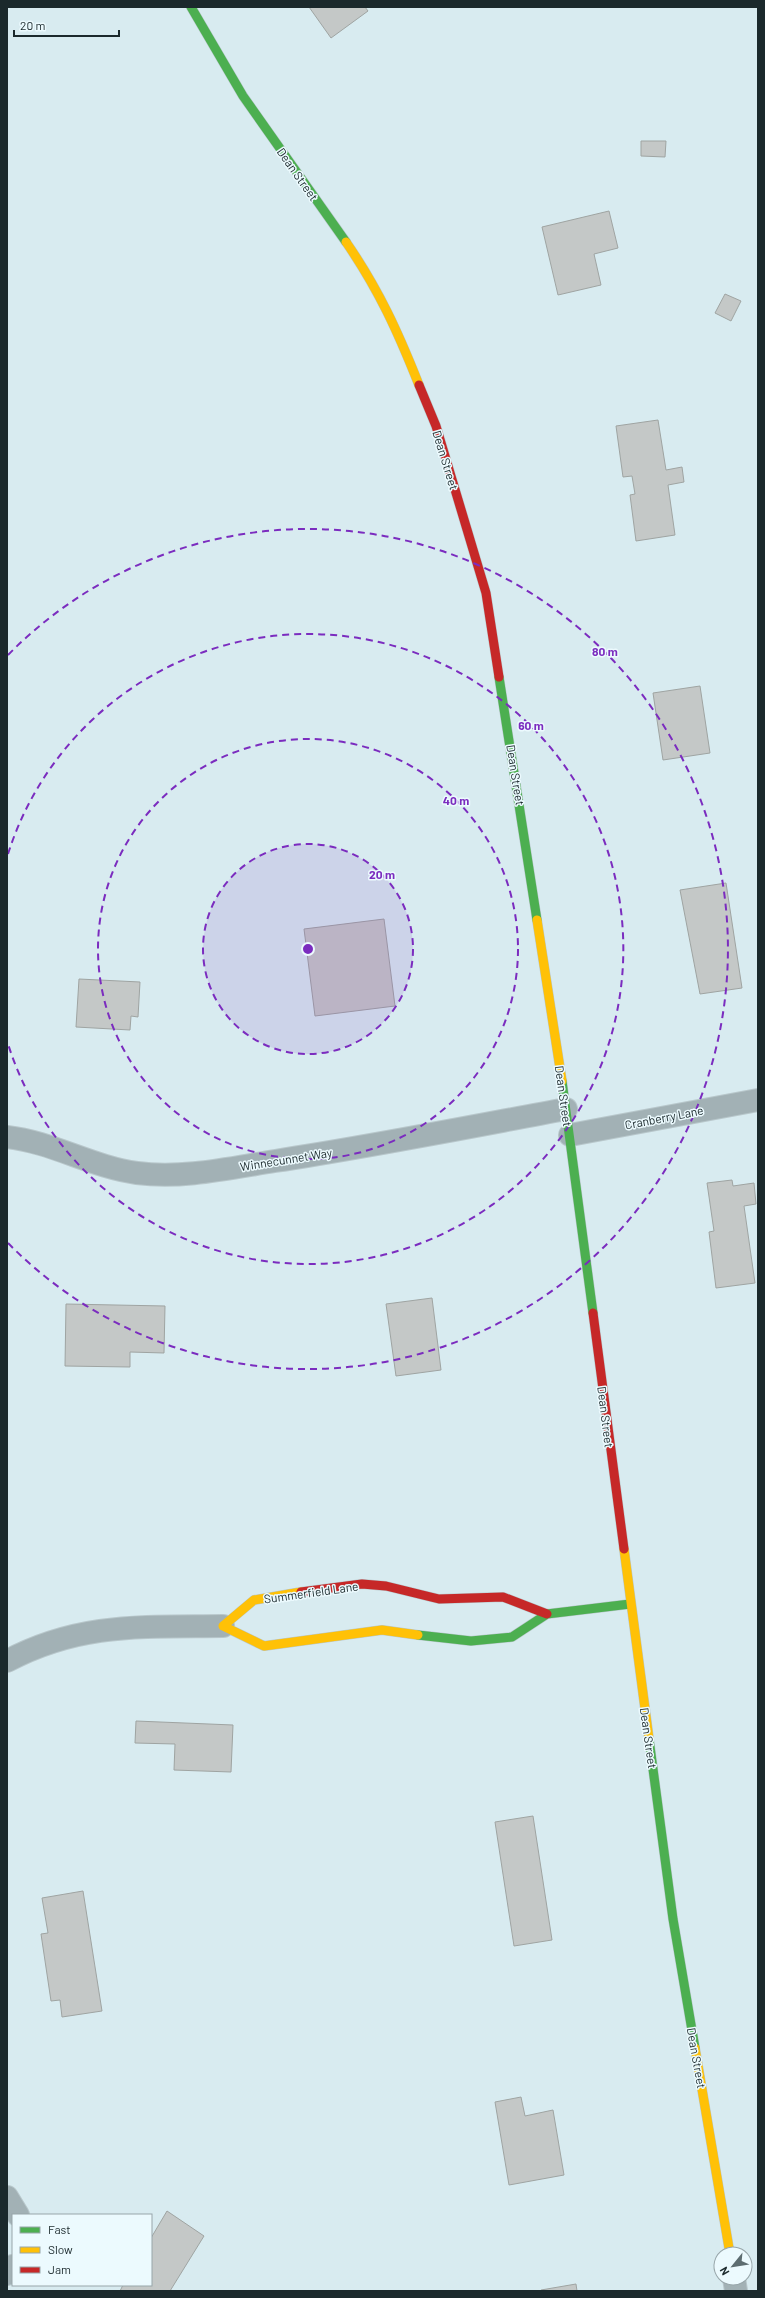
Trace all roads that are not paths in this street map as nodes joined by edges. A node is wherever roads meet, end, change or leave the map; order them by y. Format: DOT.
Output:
graph roads {
  1 [pos="191,7"];
  2 [pos="758,1100"];
  3 [pos="566,1109"];
  4 [pos="570,1135"];
  5 [pos="7,1137"];
  6 [pos="630,1604"];
  7 [pos="546,1614"];
  8 [pos="223,1626"];
  9 [pos="7,1661"];
  10 [pos="7,2197"];
  11 [pos="17,2214"];
  12 [pos="729,2246"];
  1 -- 3 [label="street, Dean Street"];
  2 -- 4 [label="street, Cranberry Lane"];
  3 -- 4 [label="street, Dean Street"];
  3 -- 5 [label="street, Winnecunnet Way"];
  4 -- 6 [label="street, Dean Street"];
  6 -- 7 [label="street, Summerfield Lane"];
  6 -- 12 [label="street, Dean Street"];
  7 -- 8 [label="street, Summerfield Lane"];
  7 -- 8 [label="street, Summerfield Lane"];
  8 -- 9 [label="street, Summerfield Lane"];
  10 -- 11 [label="street"];
}
